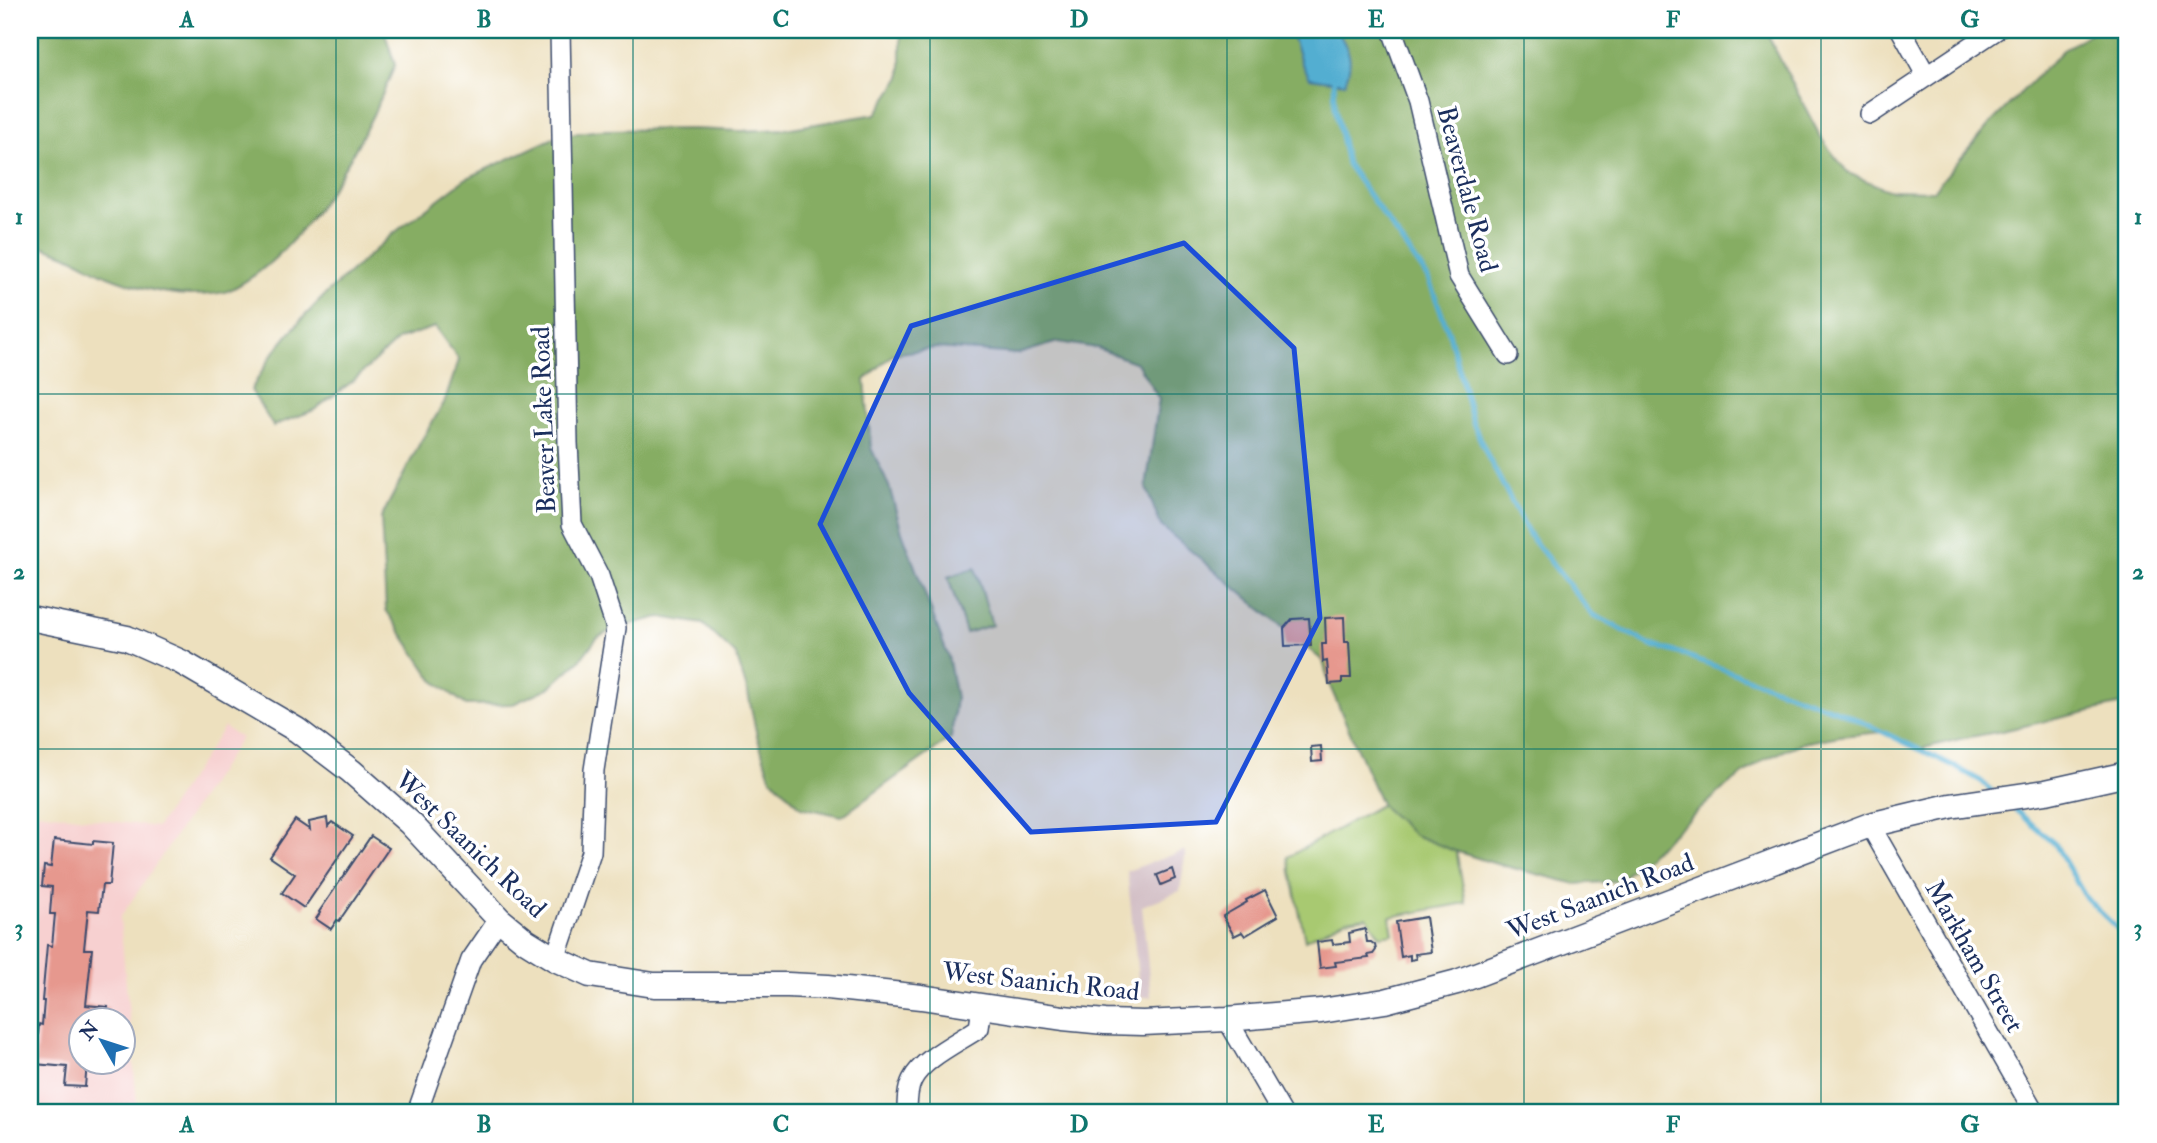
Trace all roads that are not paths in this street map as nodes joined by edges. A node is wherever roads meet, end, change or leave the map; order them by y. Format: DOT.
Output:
graph roads {
  1 [pos="560,30"];
  2 [pos="1392,30"];
  3 [pos="1901,30"];
  4 [pos="1996,30"];
  5 [pos="1926,75"];
  6 [pos="1870,114"];
  7 [pos="1508,355"];
  8 [pos="30,618"];
  9 [pos="2127,774"];
  10 [pos="1870,825"];
  11 [pos="499,919"];
  12 [pos="555,959"];
  13 [pos="982,1007"];
  14 [pos="1227,1018"];
  15 [pos="907,1107"];
  16 [pos="416,1113"];
  17 [pos="1282,1113"];
  18 [pos="2035,1113"];
  1 -- 12 [label="street, Beaver Lake Road"];
  2 -- 7 [label="street, Beaverdale Road"];
  3 -- 5 [label="street"];
  4 -- 5 [label="street"];
  5 -- 6 [label="street"];
  8 -- 11 [label="main road, West Saanich Road"];
  9 -- 10 [label="main road, West Saanich Road"];
  10 -- 14 [label="main road, West Saanich Road"];
  10 -- 18 [label="street, Markham Street"];
  11 -- 12 [label="main road, West Saanich Road"];
  11 -- 16 [label="street"];
  12 -- 13 [label="main road, West Saanich Road"];
  13 -- 14 [label="main road, West Saanich Road"];
  13 -- 15 [label="street"];
  14 -- 17 [label="street"];
}
